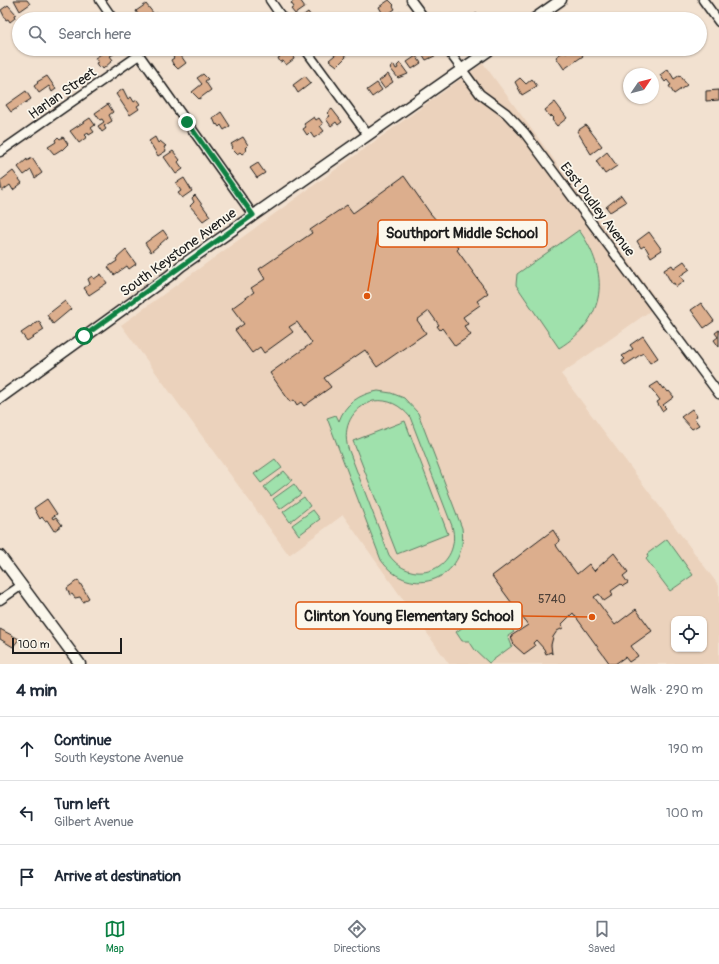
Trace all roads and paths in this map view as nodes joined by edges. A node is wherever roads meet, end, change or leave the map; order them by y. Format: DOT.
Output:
graph roads {
  1 [pos="100,0"];
  2 [pos="270,0"];
  3 [pos="412,0"];
  4 [pos="561,0"];
  5 [pos="703,0"];
  6 [pos="108,12"];
  7 [pos="279,12"];
  8 [pos="420,12"];
  9 [pos="544,12"];
  10 [pos="719,22"];
  11 [pos="132,56"];
  12 [pos="140,56"];
  13 [pos="310,56"];
  14 [pos="452,56"];
  15 [pos="481,56"];
  16 [pos="462,69"];
  17 [pos="368,135"];
  18 [pos="0,152"];
  19 [pos="253,215"];
  20 [pos="719,394"];
  21 [pos="0,398"];
  22 [pos="0,556"];
  23 [pos="22,585"];
  24 [pos="0,600"];
  25 [pos="80,664"];
  1 -- 6 [label="street"];
  2 -- 7 [label="street"];
  3 -- 8 [label="street"];
  4 -- 9 [label="main road"];
  5 -- 10 [label="street"];
  11 -- 18 [label="street, Harlan Street"];
  12 -- 19 [label="street"];
  13 -- 17 [label="street"];
  14 -- 16 [label="street, East Dudley Avenue"];
  15 -- 16 [label="main road, South Keystone Avenue"];
  16 -- 17 [label="main road, South Keystone Avenue"];
  16 -- 20 [label="street, East Dudley Avenue"];
  17 -- 19 [label="main road, South Keystone Avenue"];
  19 -- 21 [label="main road, South Keystone Avenue"];
  22 -- 23 [label="main road"];
  23 -- 24 [label="street"];
  23 -- 25 [label="main road"];
}
